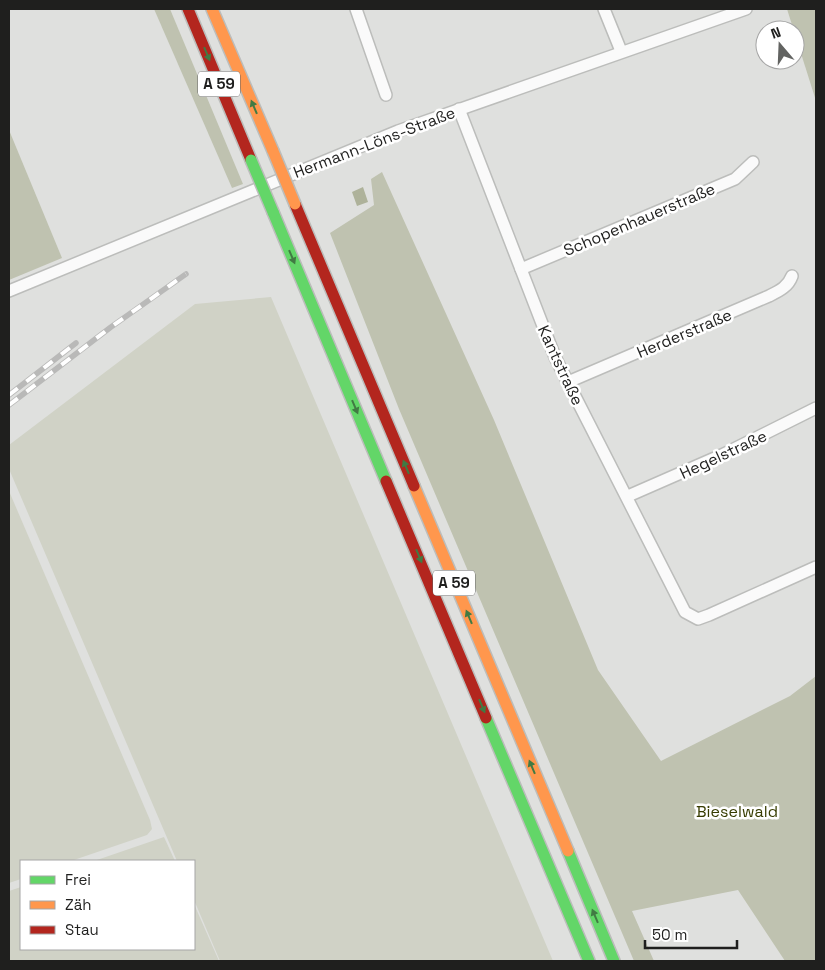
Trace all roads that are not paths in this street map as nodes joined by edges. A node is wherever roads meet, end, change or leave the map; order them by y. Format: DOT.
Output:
graph roads {
  1 [pos="188,9"];
  2 [pos="212,9"];
  3 [pos="356,9"];
  4 [pos="604,9"];
  5 [pos="746,9"];
  6 [pos="621,51"];
  7 [pos="386,95"];
  8 [pos="459,109"];
  9 [pos="753,162"];
  10 [pos="521,270"];
  11 [pos="792,276"];
  12 [pos="9,290"];
  13 [pos="568,382"];
  14 [pos="816,408"];
  15 [pos="628,496"];
  16 [pos="816,567"];
  17 [pos="589,961"];
  18 [pos="614,961"];
  1 -- 17 [label="highway, A 59, one-way, bridge"];
  18 -- 2 [label="highway, A 59, one-way, bridge"];
  3 -- 7 [label="street"];
  4 -- 6 [label="street"];
  5 -- 6 [label="street, Hermann-Löns-Straße"];
  6 -- 8 [label="street, Hermann-Löns-Straße"];
  8 -- 10 [label="street, Kantstraße"];
  8 -- 12 [label="street, Hermann-Löns-Straße"];
  9 -- 10 [label="street, Schopenhauerstraße"];
  10 -- 13 [label="street, Kantstraße"];
  11 -- 13 [label="street, Herderstraße"];
  13 -- 15 [label="street, Kantstraße"];
  14 -- 15 [label="street, Hegelstraße"];
  15 -- 16 [label="street, Kantstraße"];
}
